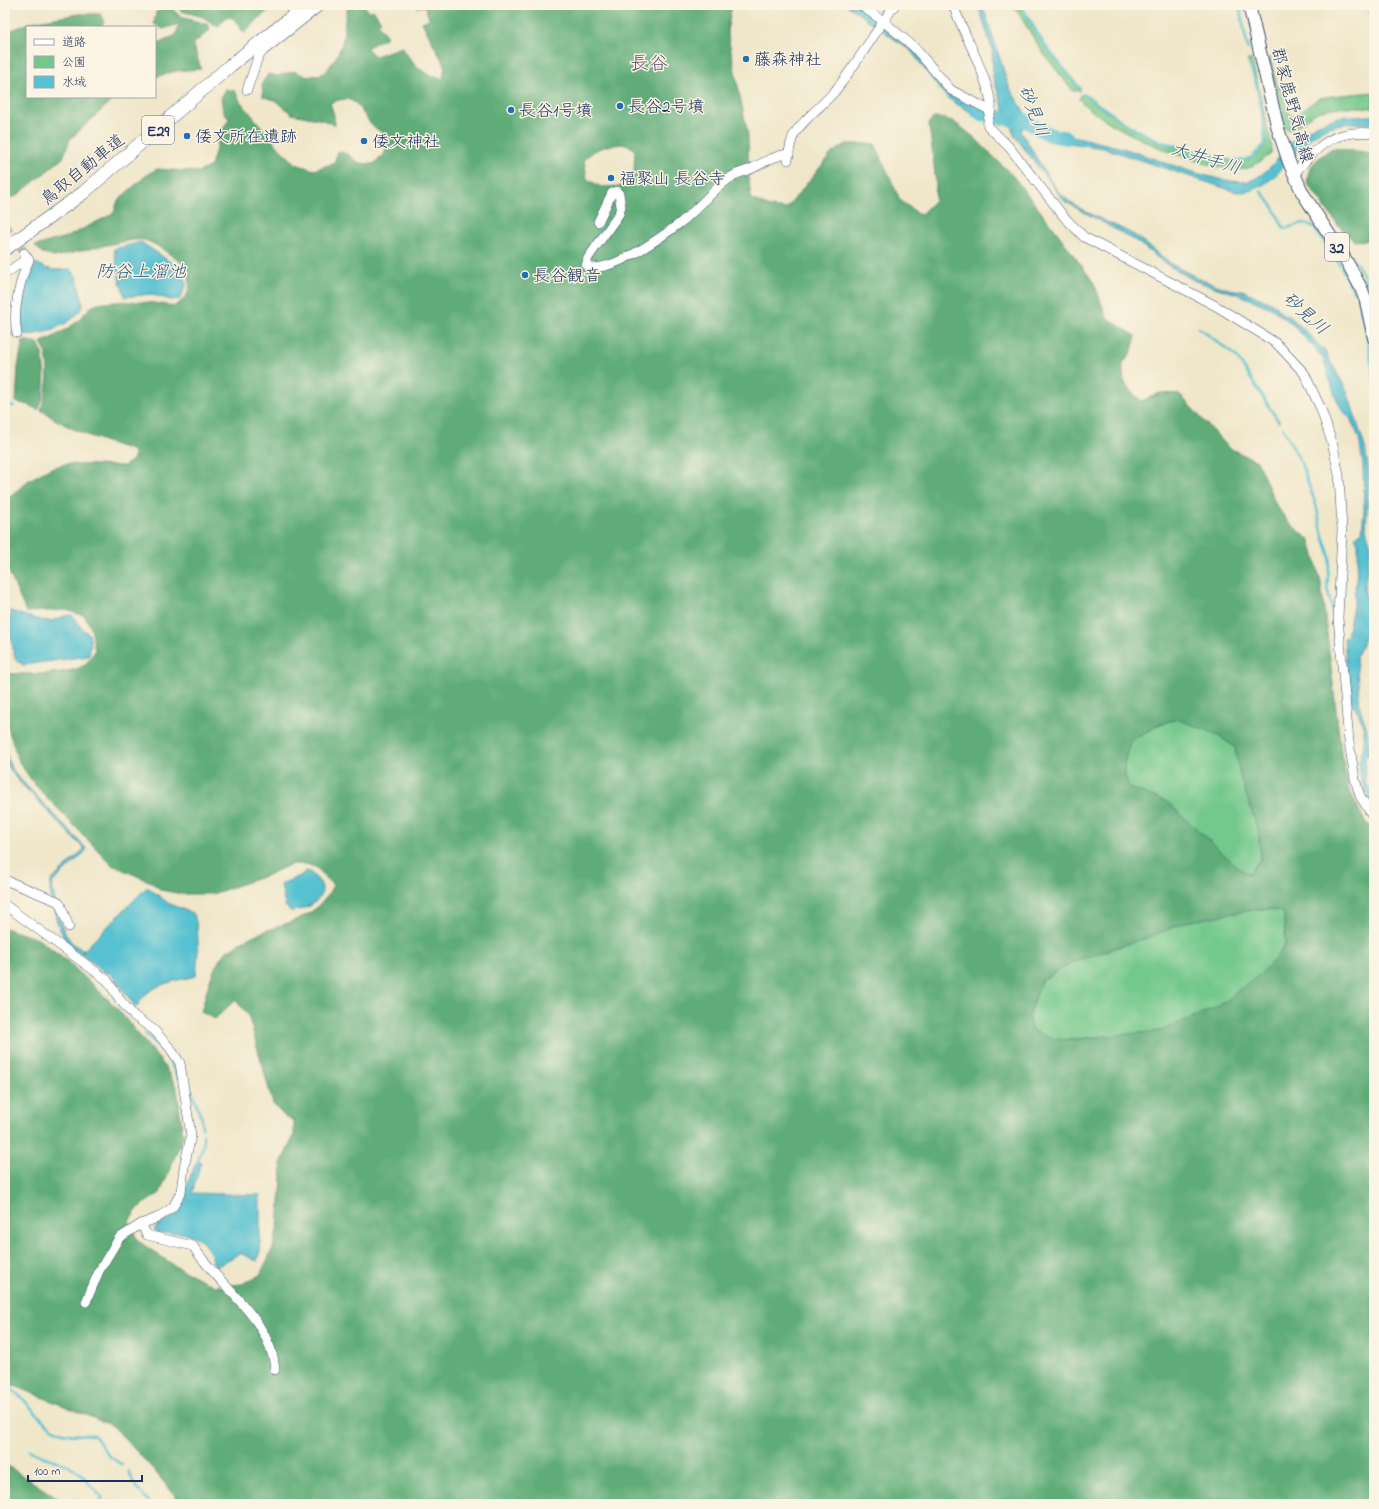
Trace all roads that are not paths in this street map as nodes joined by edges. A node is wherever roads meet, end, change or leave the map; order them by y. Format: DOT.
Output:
graph roads {
  1 [pos="297,5"];
  2 [pos="307,5"];
  3 [pos="320,5"];
  4 [pos="860,5"];
  5 [pos="895,5"];
  6 [pos="953,5"];
  7 [pos="1249,5"];
  8 [pos="881,24"];
  9 [pos="247,90"];
  10 [pos="989,115"];
  11 [pos="1374,133"];
  12 [pos="1294,174"];
  13 [pos="598,222"];
  14 [pos="5,243"];
  15 [pos="5,249"];
  16 [pos="5,274"];
  17 [pos="17,333"];
  18 [pos="1374,338"];
  19 [pos="1374,818"];
  20 [pos="5,880"];
  21 [pos="5,905"];
  22 [pos="69,927"];
  23 [pos="141,1224"];
  24 [pos="86,1302"];
  25 [pos="275,1370"];
  1 -- 14 [label="highway, 鳥取自動車道 / E29"];
  2 -- 15 [label="highway, 鳥取自動車道 / E29"];
  3 -- 9 [label="street"];
  4 -- 8 [label="street"];
  5 -- 8 [label="street"];
  6 -- 10 [label="street"];
  7 -- 12 [label="main road, 郡家鹿野気高線 / 32"];
  8 -- 10 [label="street"];
  8 -- 13 [label="street"];
  10 -- 19 [label="street"];
  11 -- 12 [label="street"];
  12 -- 18 [label="main road, 郡家鹿野気高線 / 32"];
  16 -- 17 [label="street"];
  20 -- 22 [label="street"];
  21 -- 23 [label="street"];
  23 -- 24 [label="street"];
  23 -- 25 [label="street"];
}
